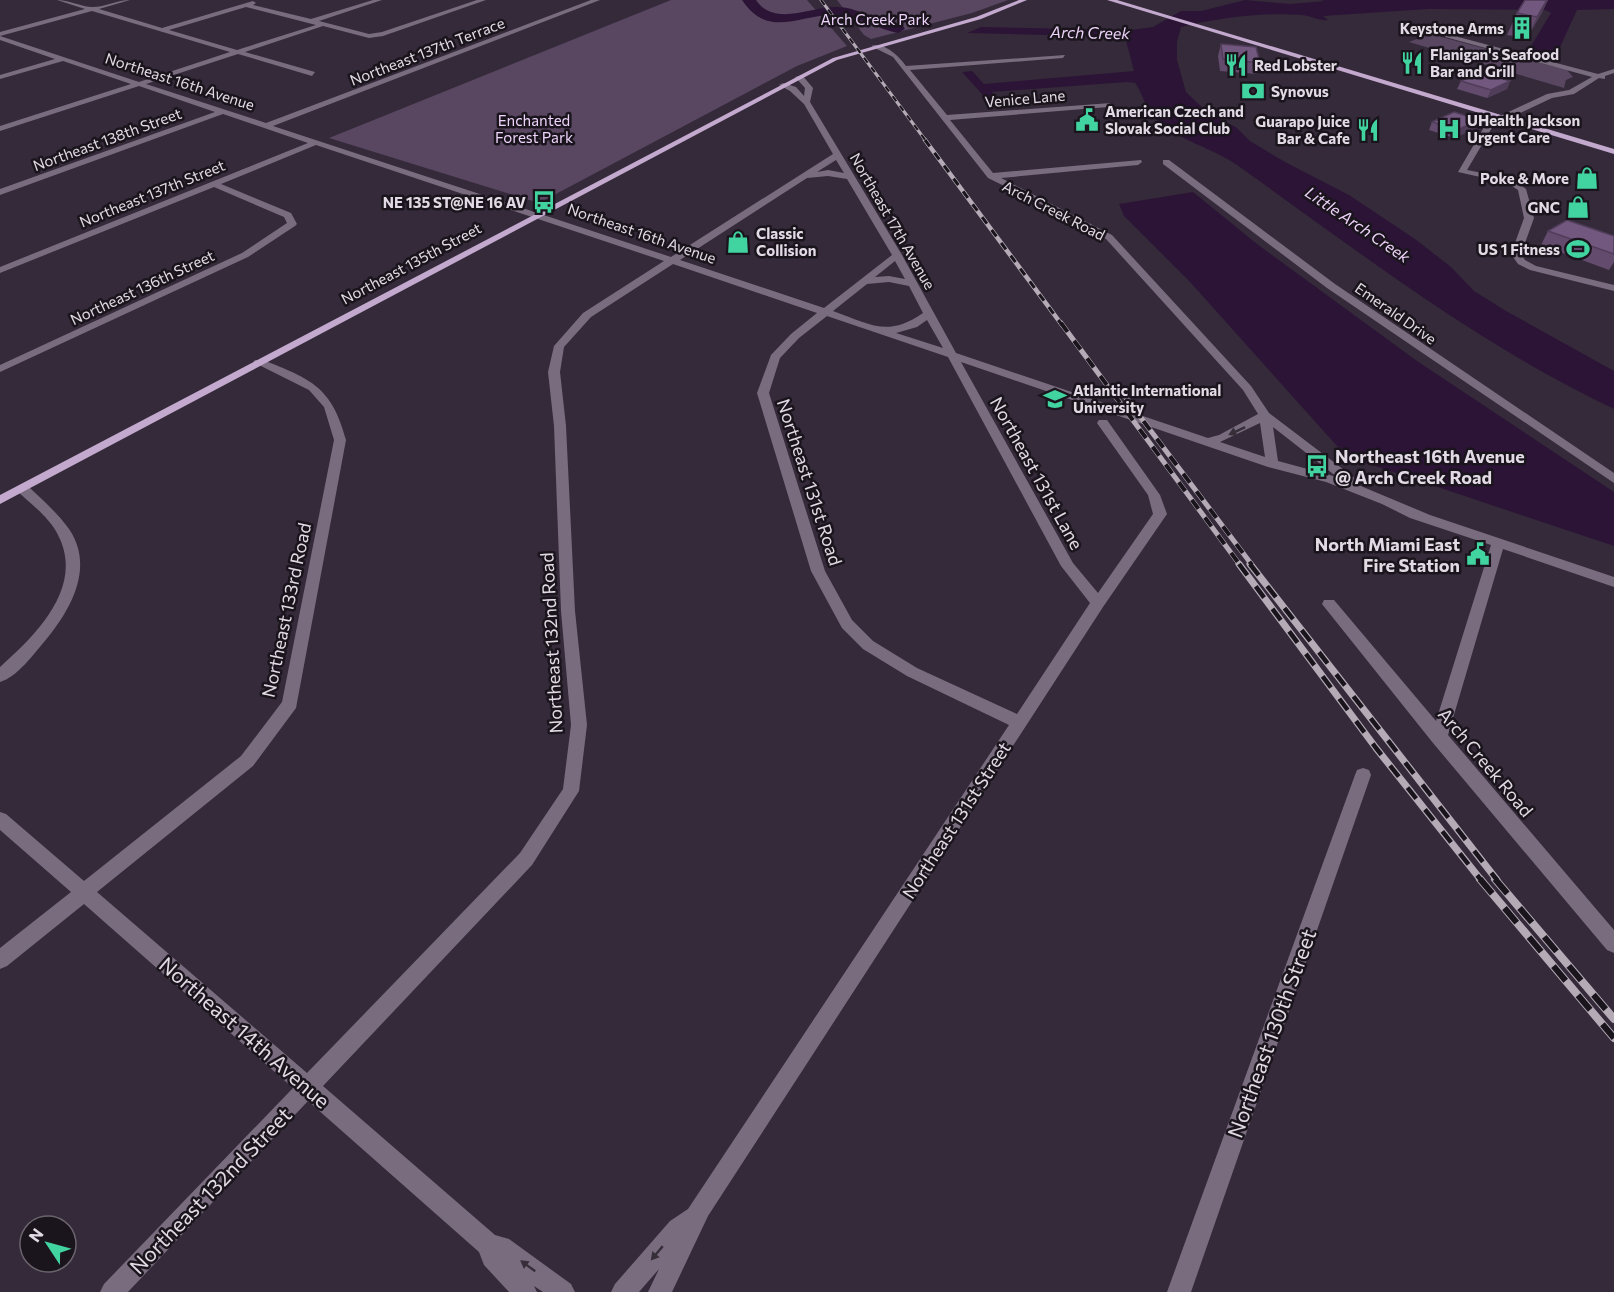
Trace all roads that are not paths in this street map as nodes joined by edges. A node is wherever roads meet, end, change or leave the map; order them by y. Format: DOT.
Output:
graph roads {
  1 [pos="60,0"];
  2 [pos="127,0"];
  3 [pos="262,0"];
  4 [pos="379,0"];
  5 [pos="483,0"];
  6 [pos="597,0"];
  7 [pos="1024,0"];
  8 [pos="1110,0"];
  9 [pos="1132,0"];
  10 [pos="246,5"];
  11 [pos="91,9"];
  12 [pos="310,22"];
  13 [pos="321,25"];
  14 [pos="161,30"];
  15 [pos="0,36"];
  16 [pos="908,36"];
  17 [pos="1447,36"];
  18 [pos="887,42"];
  19 [pos="874,46"];
  20 [pos="237,52"];
  21 [pos="895,56"];
  22 [pos="1063,56"];
  23 [pos="839,57"];
  24 [pos="62,59"];
  25 [pos="903,68"];
  26 [pos="1614,71"];
  27 [pos="312,74"];
  28 [pos="1598,76"];
  29 [pos="0,77"];
  30 [pos="799,77"];
  31 [pos="1614,80"];
  32 [pos="138,84"];
  33 [pos="783,85"];
  34 [pos="807,102"];
  35 [pos="1108,105"];
  36 [pos="222,112"];
  37 [pos="1513,113"];
  38 [pos="943,118"];
  39 [pos="1502,118"];
  40 [pos="266,126"];
  41 [pos="0,129"];
  42 [pos="315,143"];
  43 [pos="1614,143"];
  44 [pos="1614,152"];
  45 [pos="838,155"];
  46 [pos="1138,162"];
  47 [pos="1166,162"];
  48 [pos="991,176"];
  49 [pos="801,177"];
  50 [pos="852,177"];
  51 [pos="214,184"];
  52 [pos="0,192"];
  53 [pos="536,216"];
  54 [pos="897,255"];
  55 [pos="671,261"];
  56 [pos="0,270"];
  57 [pos="863,281"];
  58 [pos="912,284"];
  59 [pos="1614,288"];
  60 [pos="824,311"];
  61 [pos="929,314"];
  62 [pos="883,332"];
  63 [pos="952,356"];
  64 [pos="259,362"];
  65 [pos="0,369"];
  66 [pos="1265,415"];
  67 [pos="1103,423"];
  68 [pos="1297,441"];
  69 [pos="1205,442"];
  70 [pos="1272,464"];
  71 [pos="1614,479"];
  72 [pos="22,488"];
  73 [pos="1360,490"];
  74 [pos="0,500"];
  75 [pos="1424,517"];
  76 [pos="1498,543"];
  77 [pos="1614,582"];
  78 [pos="1098,603"];
  79 [pos="1329,604"];
  80 [pos="0,676"];
  81 [pos="1020,723"];
  82 [pos="1439,738"];
  83 [pos="1363,775"];
  84 [pos="0,819"];
  85 [pos="86,893"];
  86 [pos="1614,944"];
  87 [pos="0,960"];
  88 [pos="309,1088"];
  89 [pos="693,1218"];
  90 [pos="490,1246"];
  91 [pos="112,1292"];
  92 [pos="525,1292"];
  93 [pos="563,1292"];
  94 [pos="623,1292"];
  95 [pos="660,1292"];
  96 [pos="1179,1292"];
  1 -- 11 [label="street"];
  2 -- 11 [label="street"];
  3 -- 10 [label="street"];
  4 -- 12 [label="street"];
  5 -- 13 [label="street"];
  6 -- 40 [label="street, Northeast 137th Terrace"];
  7 -- 16 [label="main road, Northeast 135th Street"];
  8 -- 39 [label="main road"];
  9 -- 37 [label="main road"];
  10 -- 12 [label="street"];
  10 -- 14 [label="street"];
  11 -- 14 [label="street"];
  11 -- 15 [label="street"];
  12 -- 13 [label="street"];
  13 -- 20 [label="street"];
  14 -- 20 [label="street"];
  15 -- 24 [label="street, Northeast 16th Avenue"];
  16 -- 18 [label="main road, Northeast 135th Street"];
  16 -- 23 [label="main road, Northeast 135th Street"];
  17 -- 28 [label="street"];
  18 -- 19 [label="main road, Northeast 135th Street"];
  18 -- 21 [label="street, Arch Creek Road"];
  19 -- 21 [label="street"];
  19 -- 23 [label="main road, Northeast 135th Street"];
  20 -- 27 [label="street"];
  20 -- 32 [label="street"];
  21 -- 25 [label="street, Arch Creek Road"];
  22 -- 25 [label="street"];
  23 -- 30 [label="main road, Northeast 135th Street"];
  24 -- 29 [label="street"];
  24 -- 32 [label="street, Northeast 16th Avenue"];
  25 -- 38 [label="street, Arch Creek Road"];
  26 -- 28 [label="street"];
  28 -- 31 [label="street"];
  28 -- 37 [label="street"];
  30 -- 33 [label="main road, Northeast 135th Street"];
  30 -- 34 [label="street, Northeast 17th Avenue"];
  32 -- 36 [label="street, Northeast 16th Avenue"];
  32 -- 41 [label="street"];
  33 -- 34 [label="street, Northeast 17th Avenue"];
  33 -- 53 [label="main road, Northeast 135th Street"];
  34 -- 45 [label="street, Northeast 17th Avenue"];
  35 -- 38 [label="street, Venice Lane"];
  36 -- 40 [label="street, Northeast 16th Avenue"];
  36 -- 52 [label="street, Northeast 138th Street"];
  37 -- 39 [label="street"];
  37 -- 43 [label="main road"];
  38 -- 48 [label="street, Arch Creek Road"];
  39 -- 44 [label="main road"];
  39 -- 59 [label="street"];
  40 -- 42 [label="street, Northeast 16th Avenue"];
  42 -- 51 [label="street, Northeast 137th Street"];
  42 -- 53 [label="street, Northeast 16th Avenue"];
  45 -- 49 [label="street, Northeast 132nd Road"];
  45 -- 50 [label="street, Northeast 17th Avenue"];
  46 -- 48 [label="street"];
  47 -- 71 [label="street, Emerald Drive"];
  48 -- 66 [label="street, Arch Creek Road"];
  49 -- 50 [label="street"];
  49 -- 55 [label="street, Northeast 132nd Road"];
  50 -- 54 [label="street, Northeast 17th Avenue"];
  51 -- 56 [label="street, Northeast 137th Street"];
  51 -- 65 [label="street, Northeast 136th Street"];
  53 -- 55 [label="street, Northeast 16th Avenue"];
  53 -- 64 [label="main road, Northeast 135th Street"];
  54 -- 57 [label="street, Northeast 131st Road"];
  54 -- 58 [label="street, Northeast 17th Avenue"];
  55 -- 60 [label="street, Northeast 16th Avenue"];
  55 -- 88 [label="street, Northeast 132nd Road"];
  57 -- 58 [label="street"];
  57 -- 60 [label="street, Northeast 131st Road"];
  58 -- 61 [label="street, Northeast 17th Avenue"];
  60 -- 62 [label="street, Northeast 16th Avenue"];
  60 -- 81 [label="street, Northeast 131st Road"];
  61 -- 62 [label="street"];
  61 -- 63 [label="street, Northeast 17th Avenue"];
  62 -- 63 [label="street, Northeast 16th Avenue"];
  63 -- 69 [label="street, Northeast 16th Avenue"];
  63 -- 78 [label="street, Northeast 131st Lane"];
  64 -- 72 [label="main road, Northeast 135th Street"];
  64 -- 85 [label="street, Northeast 133rd Road"];
  66 -- 68 [label="street, Arch Creek Road"];
  66 -- 69 [label="street, one-way"];
  66 -- 70 [label="street, Arch Creek Road"];
  67 -- 78 [label="street, Northeast 131st Street"];
  68 -- 70 [label="street"];
  68 -- 73 [label="street, Arch Creek Road"];
  69 -- 70 [label="street, Northeast 16th Avenue"];
  70 -- 73 [label="street, Northeast 16th Avenue"];
  70 -- 75 [label="street, Northeast 16th Avenue"];
  72 -- 74 [label="main road, Northeast 135th Street"];
  72 -- 80 [label="street"];
  73 -- 75 [label="street, Northeast 16th Avenue"];
  75 -- 76 [label="street, Northeast 16th Avenue"];
  76 -- 77 [label="street, Northeast 16th Avenue"];
  76 -- 82 [label="street"];
  78 -- 81 [label="street, Northeast 131st Street"];
  79 -- 82 [label="street, Arch Creek Road"];
  81 -- 89 [label="street, Northeast 131st Street"];
  82 -- 86 [label="street, Arch Creek Road"];
  83 -- 96 [label="street, Northeast 130th Street"];
  84 -- 85 [label="street, Northeast 14th Avenue"];
  85 -- 87 [label="street, Northeast 133rd Road"];
  85 -- 88 [label="street, Northeast 14th Avenue"];
  88 -- 90 [label="street, Northeast 14th Avenue"];
  88 -- 91 [label="street, Northeast 132nd Street"];
  89 -- 94 [label="street, Northeast 131st Street, one-way"];
  89 -- 95 [label="street, Northeast 131st Street"];
  90 -- 92 [label="street, Northeast 14th Avenue"];
  93 -- 90 [label="street, Northeast 14th Avenue, one-way"];
}
